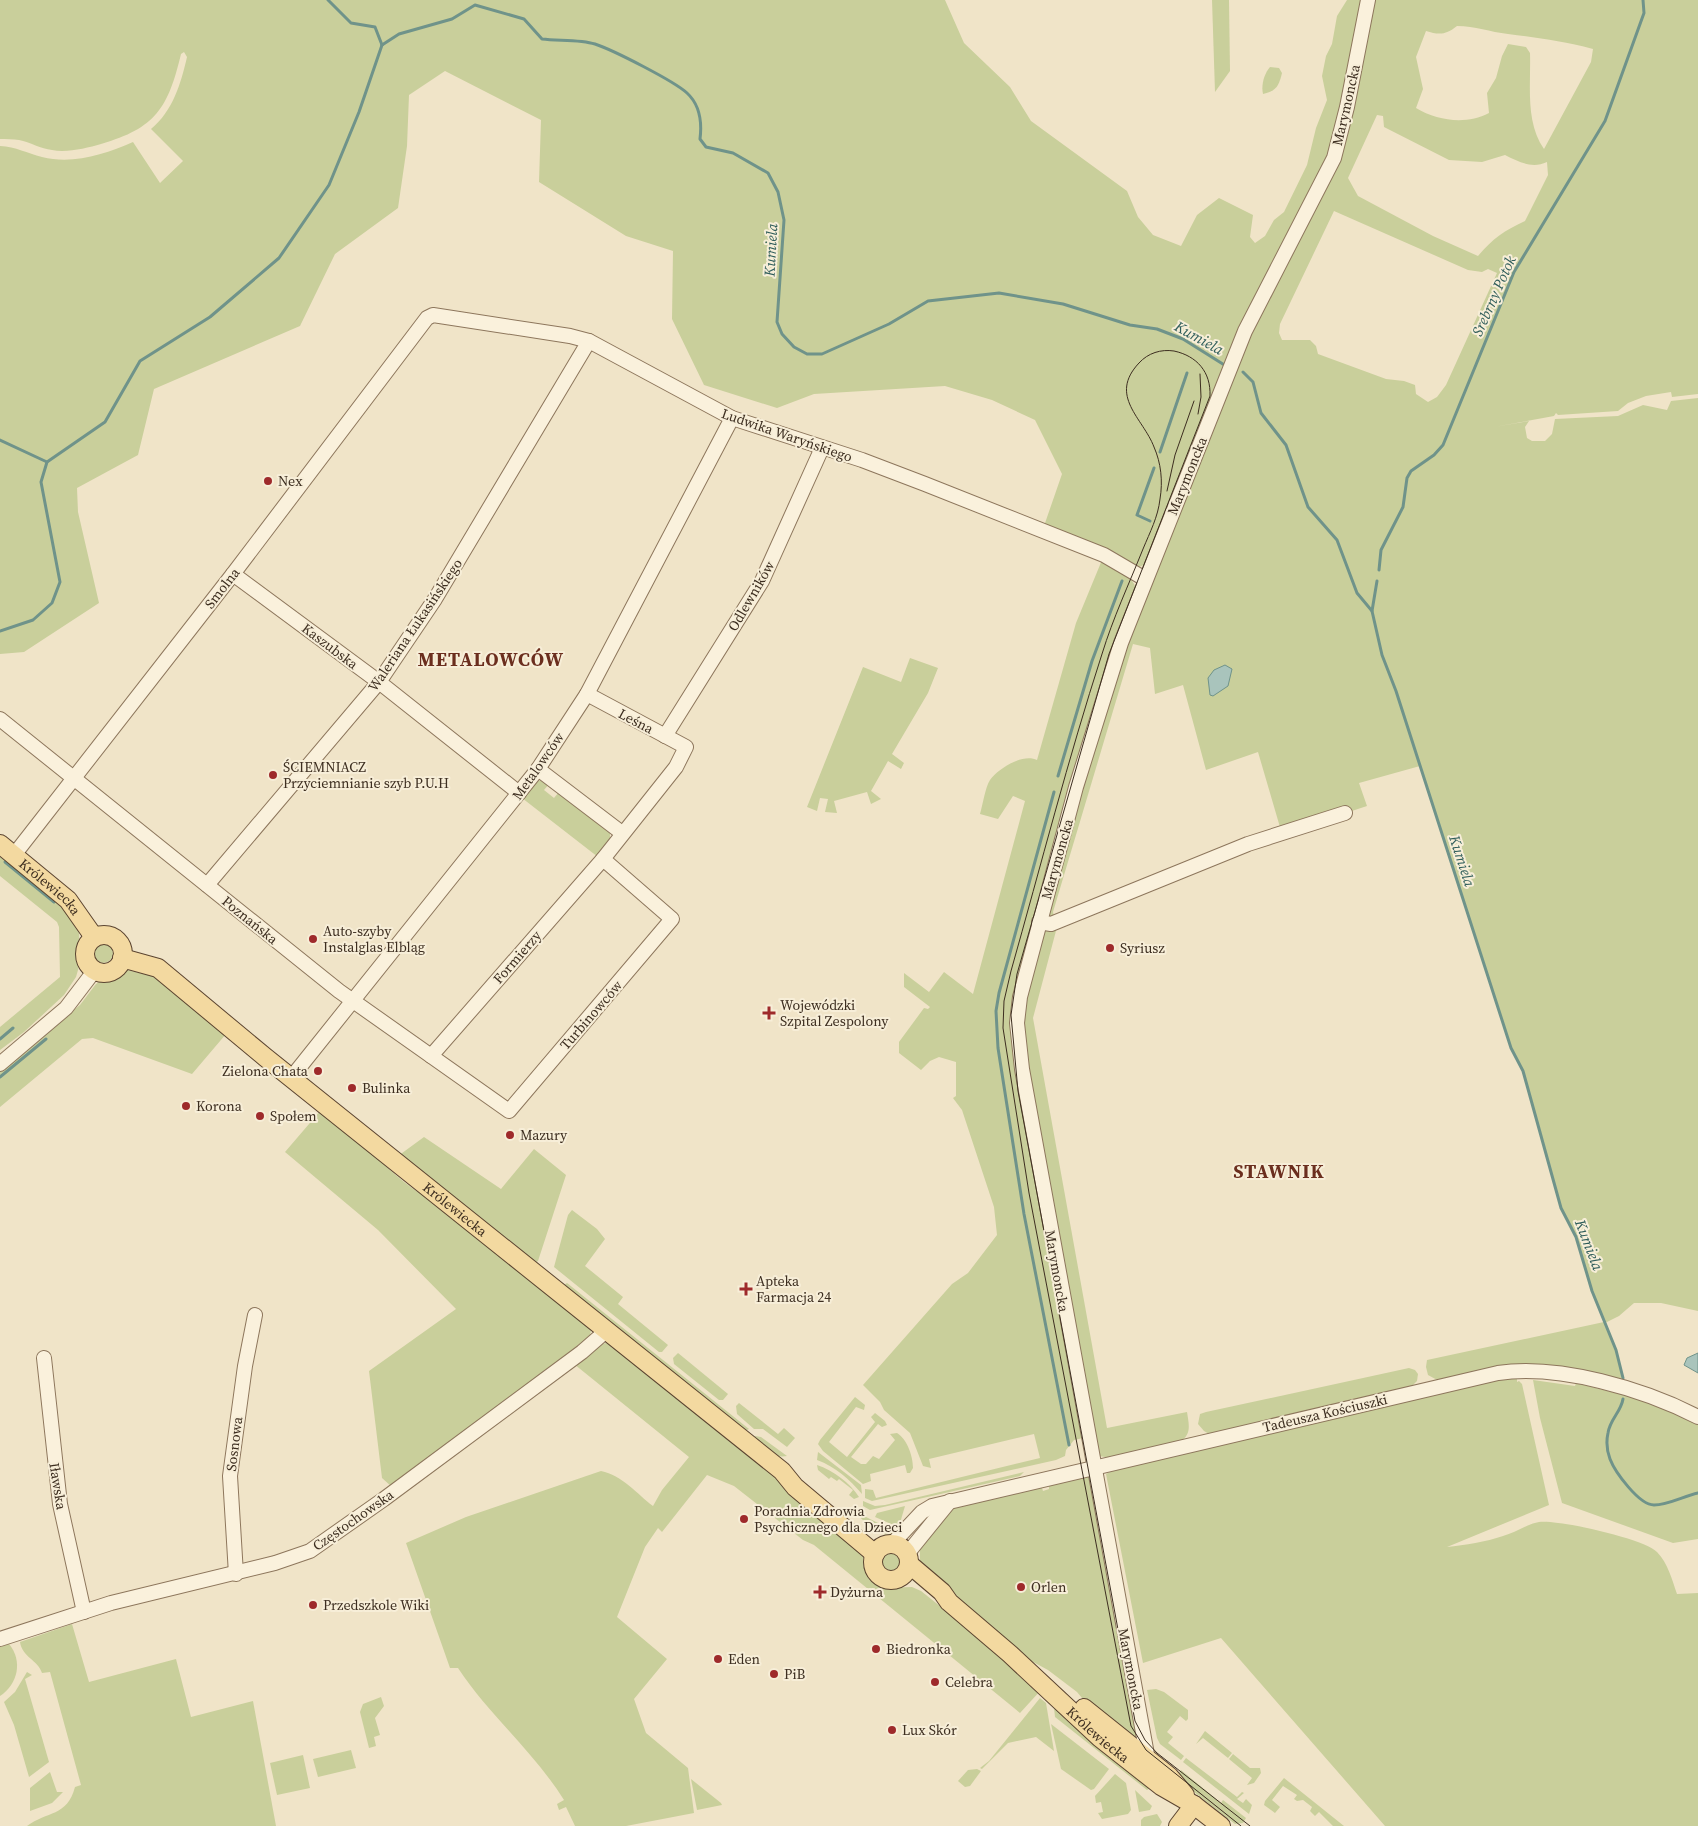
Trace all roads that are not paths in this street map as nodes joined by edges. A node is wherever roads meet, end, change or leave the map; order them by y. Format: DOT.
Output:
graph roads {
  1 [pos="1368,0"];
  2 [pos="427,318"];
  3 [pos="589,341"];
  4 [pos="732,418"];
  5 [pos="822,448"];
  6 [pos="233,574"];
  7 [pos="1145,579"];
  8 [pos="379,682"];
  9 [pos="587,694"];
  10 [pos="0,719"];
  11 [pos="665,736"];
  12 [pos="538,769"];
  13 [pos="74,779"];
  14 [pos="519,794"];
  15 [pos="1345,813"];
  16 [pos="622,834"];
  17 [pos="0,844"];
  18 [pos="14,855"];
  19 [pos="603,859"];
  20 [pos="207,885"];
  21 [pos="1039,922"];
  22 [pos="94,937"];
  23 [pos="122,958"];
  24 [pos="94,970"];
  25 [pos="353,1001"];
  26 [pos="431,1056"];
  27 [pos="0,1064"];
  28 [pos="291,1078"];
  29 [pos="509,1111"];
  30 [pos="255,1315"];
  31 [pos="606,1331"];
  32 [pos="44,1358"];
  33 [pos="1698,1416"];
  34 [pos="1094,1467"];
  35 [pos="950,1501"];
  36 [pos="884,1548"];
  37 [pos="906,1565"];
  38 [pos="236,1574"];
  39 [pos="84,1612"];
  40 [pos="0,1639"];
  41 [pos="1010,1654"];
  42 [pos="1148,1760"];
  43 [pos="1194,1805"];
  44 [pos="1178,1826"];
  45 [pos="1221,1826"];
  1 -- 7 [label="street, Marymoncka"];
  2 -- 3 [label="street, Ludwika Waryńskiego"];
  2 -- 6 [label="street, Smolna"];
  3 -- 4 [label="street, Ludwika Waryńskiego"];
  3 -- 8 [label="street, Waleriana Łukasińskiego"];
  4 -- 5 [label="street, Ludwika Waryńskiego"];
  4 -- 9 [label="street, Metalowców"];
  5 -- 7 [label="street, Ludwika Waryńskiego"];
  5 -- 11 [label="street, Odlewników"];
  6 -- 8 [label="street, Kaszubska"];
  6 -- 13 [label="street, Smolna"];
  7 -- 21 [label="street, Marymoncka"];
  8 -- 14 [label="street, Kaszubska"];
  8 -- 20 [label="street, Waleriana Łukasińskiego"];
  9 -- 11 [label="street, Leśna"];
  9 -- 12 [label="street, Metalowców"];
  10 -- 13 [label="street, Poznańska"];
  11 -- 16 [label="street, Leśna"];
  12 -- 14 [label="street, Metalowców"];
  12 -- 16 [label="street"];
  13 -- 18 [label="street, Smolna"];
  13 -- 20 [label="street, Poznańska"];
  14 -- 25 [label="street, Metalowców"];
  15 -- 21 [label="street"];
  16 -- 19 [label="street"];
  17 -- 18 [label="main road, Królewiecka"];
  18 -- 22 [label="main road, Królewiecka"];
  19 -- 26 [label="street, Formierzy"];
  19 -- 29 [label="street, Turbinowców"];
  20 -- 25 [label="street, Poznańska"];
  21 -- 34 [label="street, Marymoncka"];
  22 -- 23 [label="main road"];
  22 -- 24 [label="main road"];
  23 -- 24 [label="main road"];
  23 -- 28 [label="main road, Królewiecka"];
  24 -- 27 [label="street"];
  25 -- 26 [label="street, Poznańska"];
  25 -- 28 [label="street, Metalowców"];
  26 -- 29 [label="street, Poznańska"];
  28 -- 31 [label="main road, Królewiecka"];
  30 -- 38 [label="street, Sosnowa"];
  31 -- 36 [label="main road, Królewiecka"];
  31 -- 38 [label="street, Częstochowska"];
  32 -- 39 [label="street, Iławska"];
  33 -- 34 [label="street, Tadeusza Kościuszki"];
  34 -- 35 [label="street, Tadeusza Kościuszki"];
  34 -- 42 [label="street, Marymoncka"];
  35 -- 36 [label="street, Tadeusza Kościuszki"];
  35 -- 37 [label="street"];
  36 -- 37 [label="main road"];
  36 -- 37 [label="main road"];
  37 -- 41 [label="main road, Królewiecka"];
  38 -- 39 [label="street, Częstochowska"];
  39 -- 40 [label="street, Częstochowska"];
  41 -- 42 [label="main road, Królewiecka"];
  41 -- 43 [label="main road, Królewiecka"];
  42 -- 43 [label="main road, Królewiecka"];
  43 -- 44 [label="main road"];
  43 -- 45 [label="main road, Królewiecka"];
}
